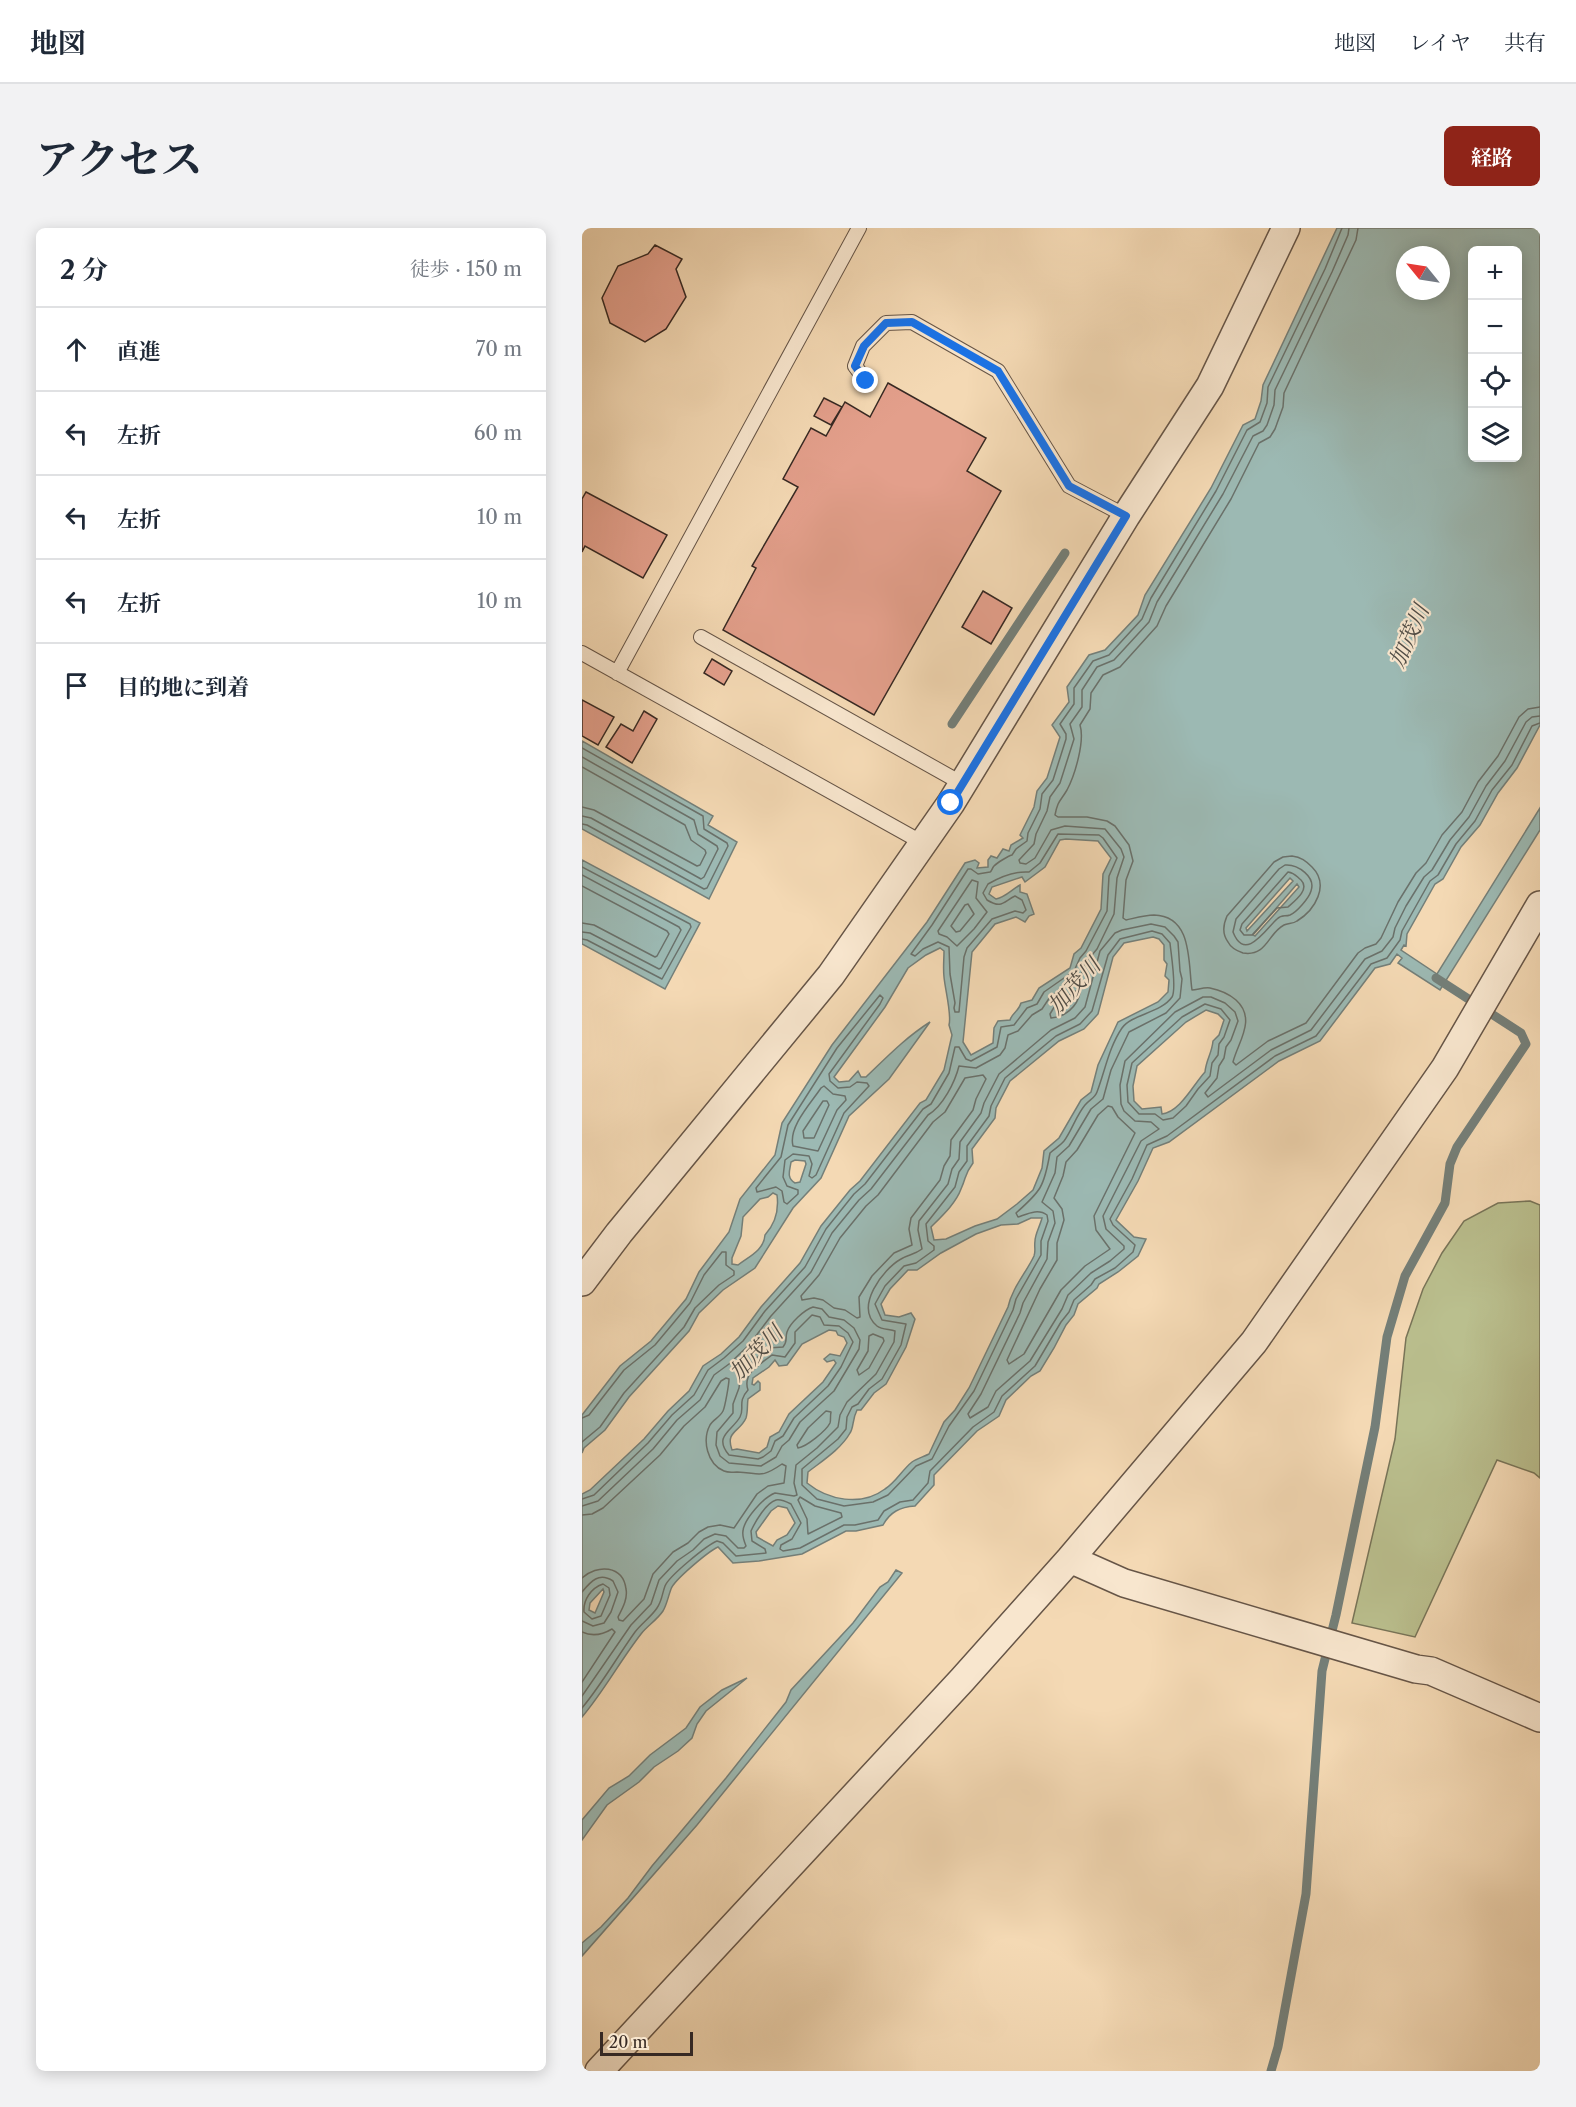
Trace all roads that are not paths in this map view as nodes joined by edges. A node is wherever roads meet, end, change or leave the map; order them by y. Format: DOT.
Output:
graph roads {
  1 [pos="859,228"];
  2 [pos="1286,228"];
  3 [pos="866,381"];
  4 [pos="1126,516"];
  5 [pos="701,637"];
  6 [pos="582,653"];
  7 [pos="617,673"];
  8 [pos="963,784"];
  9 [pos="923,843"];
  10 [pos="1540,905"];
  11 [pos="582,1282"];
  12 [pos="1070,1559"];
  13 [pos="1540,1718"];
  14 [pos="599,2071"];
  1 -- 7 [label="lane"];
  2 -- 4 [label="street"];
  3 -- 4 [label="lane"];
  4 -- 8 [label="street"];
  5 -- 8 [label="lane"];
  6 -- 7 [label="lane"];
  7 -- 9 [label="lane"];
  8 -- 9 [label="street"];
  9 -- 11 [label="street"];
  10 -- 12 [label="street"];
  12 -- 13 [label="street"];
  12 -- 14 [label="street"];
}
